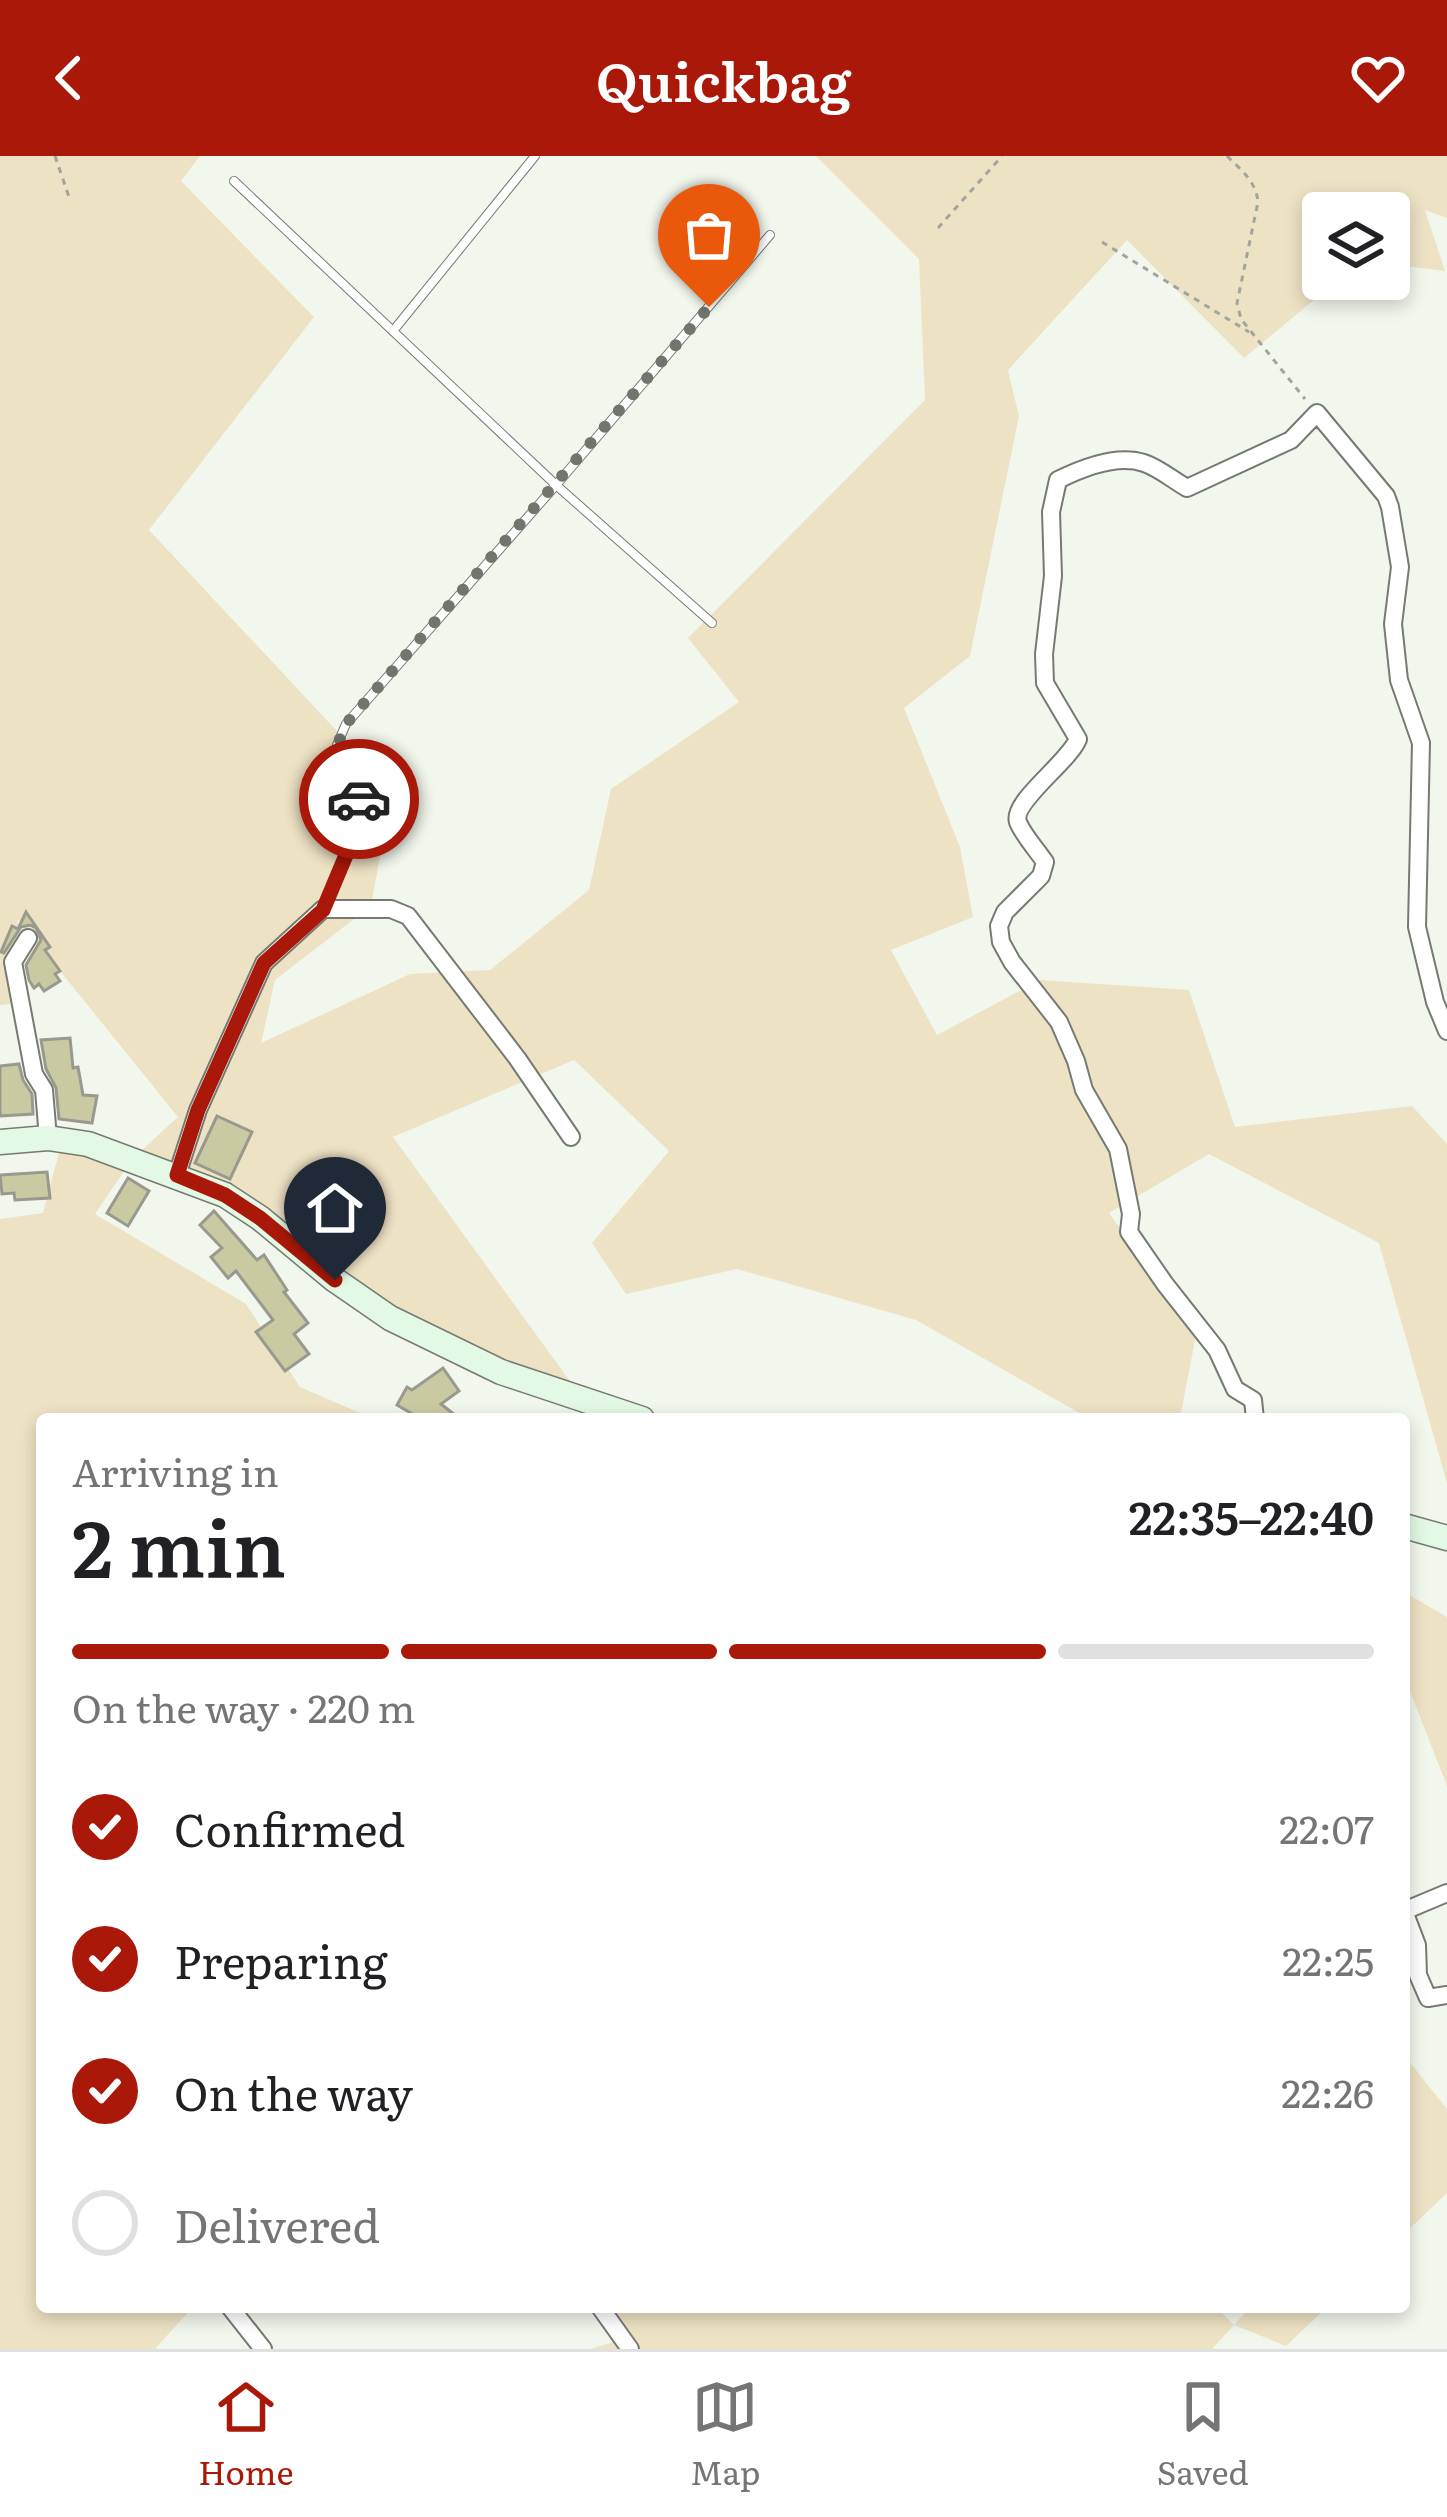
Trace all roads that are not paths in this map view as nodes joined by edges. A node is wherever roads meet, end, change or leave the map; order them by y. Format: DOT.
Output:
graph roads {
  1 [pos="535,156"];
  2 [pos="235,181"];
  3 [pos="770,235"];
  4 [pos="393,331"];
  5 [pos="556,485"];
  6 [pos="712,623"];
  7 [pos="323,910"];
  8 [pos="28,938"];
  9 [pos="1447,1031"];
  10 [pos="571,1137"];
  11 [pos="48,1138"];
  12 [pos="0,1142"];
  13 [pos="177,1175"];
  14 [pos="621,1413"];
  15 [pos="1255,1413"];
  16 [pos="1410,1528"];
  17 [pos="1447,1538"];
  18 [pos="1447,1893"];
  19 [pos="1410,1908"];
  20 [pos="1410,1927"];
  21 [pos="1447,1995"];
  22 [pos="235,2313"];
  23 [pos="604,2313"];
  24 [pos="262,2349"];
  25 [pos="630,2349"];
  1 -- 4 [label="lane"];
  2 -- 4 [label="lane"];
  3 -- 5 [label="lane"];
  4 -- 5 [label="lane"];
  5 -- 6 [label="lane"];
  5 -- 7 [label="lane"];
  7 -- 10 [label="street"];
  7 -- 13 [label="street"];
  8 -- 11 [label="street"];
  9 -- 15 [label="street"];
  11 -- 12 [label="street"];
  11 -- 13 [label="street"];
  13 -- 14 [label="street"];
  16 -- 17 [label="street"];
  18 -- 19 [label="street"];
  20 -- 21 [label="street"];
  22 -- 24 [label="street"];
  23 -- 25 [label="street"];
}
